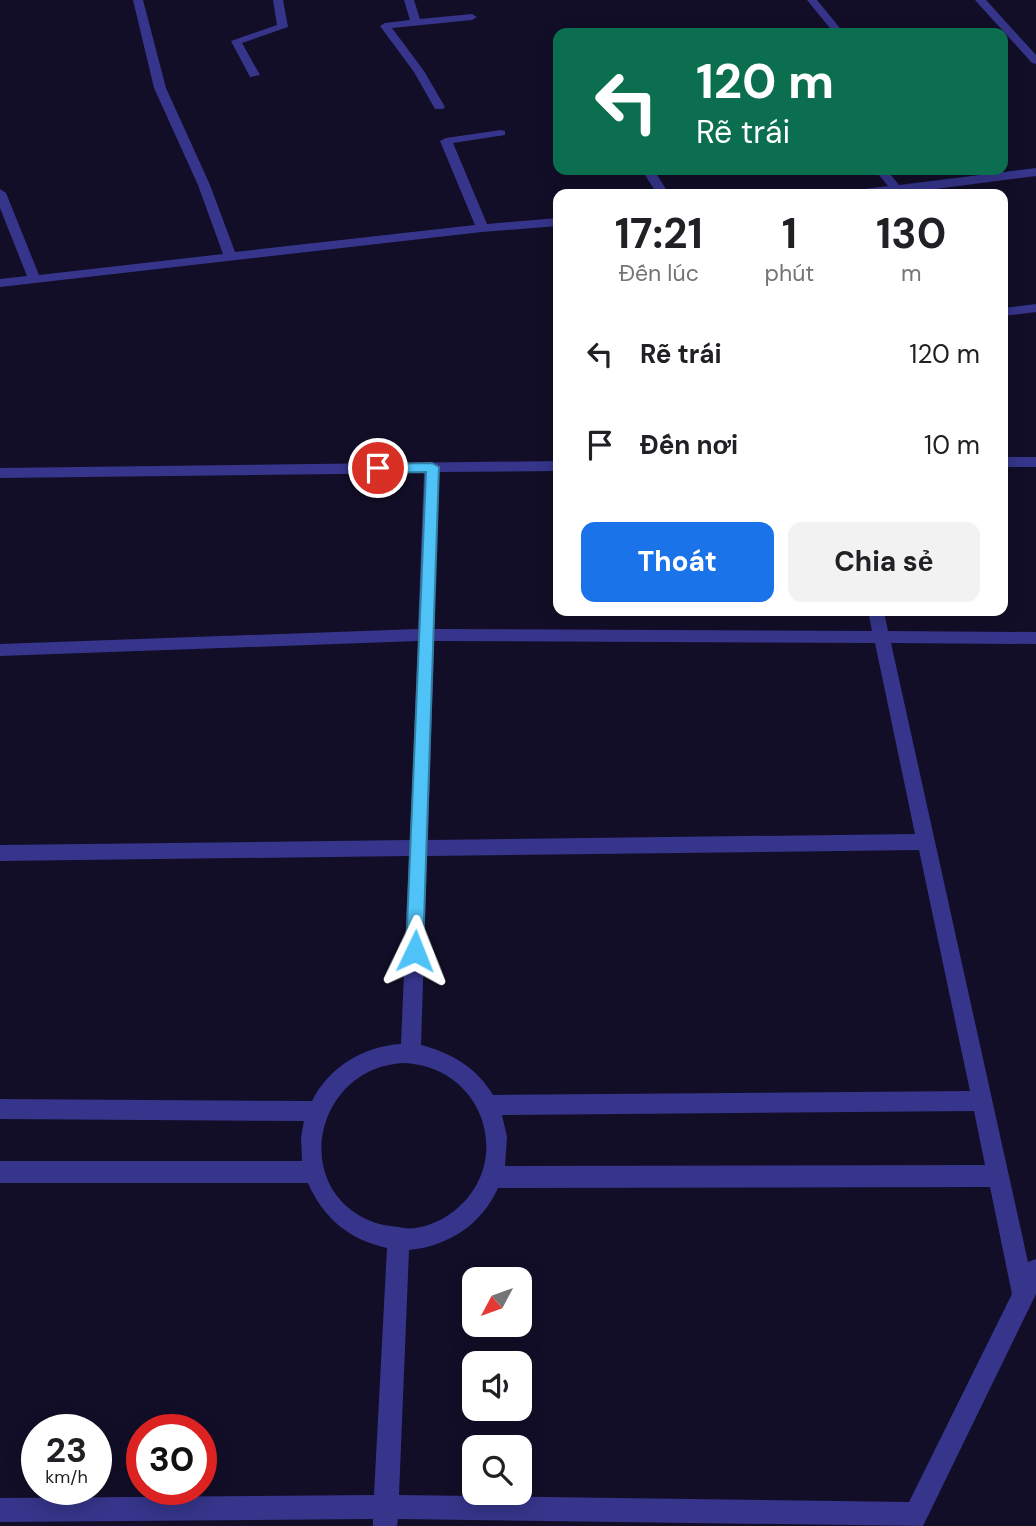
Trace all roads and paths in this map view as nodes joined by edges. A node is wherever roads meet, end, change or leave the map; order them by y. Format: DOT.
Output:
graph roads {
  1 [pos="138,0"];
  2 [pos="278,0"];
  3 [pos="408,0"];
  4 [pos="812,0"];
  5 [pos="980,0"];
  6 [pos="472,17"];
  7 [pos="415,21"];
  8 [pos="835,28"];
  9 [pos="1006,28"];
  10 [pos="1008,30"];
  11 [pos="1036,61"];
  12 [pos="254,75"];
  13 [pos="439,107"];
  14 [pos="501,133"];
  15 [pos="1036,172"];
  16 [pos="885,175"];
  17 [pos="896,189"];
  18 [pos="905,189"];
  19 [pos="0,193"];
  20 [pos="553,222"];
  21 [pos="482,228"];
  22 [pos="230,256"];
  23 [pos="34,278"];
  24 [pos="0,283"];
  25 [pos="1036,308"];
  26 [pos="1008,311"];
  27 [pos="1008,462"];
  28 [pos="1036,462"];
  29 [pos="553,466"];
  30 [pos="432,467"];
  31 [pos="0,473"];
  32 [pos="877,616"];
  33 [pos="426,635"];
  34 [pos="882,638"];
  35 [pos="1036,638"];
  36 [pos="0,650"];
  37 [pos="926,842"];
  38 [pos="418,848"];
  39 [pos="0,853"];
  40 [pos="411,1053"];
  41 [pos="982,1101"];
  42 [pos="490,1105"];
  43 [pos="0,1109"];
  44 [pos="318,1111"];
  45 [pos="0,1172"];
  46 [pos="312,1172"];
  47 [pos="999,1176"];
  48 [pos="492,1177"];
  49 [pos="399,1237"];
  50 [pos="1036,1270"];
  51 [pos="1024,1295"];
  52 [pos="0,1510"];
  53 [pos="386,1517"];
  54 [pos="913,1520"];
  1 -- 22 [label="street"];
  2 -- 12 [label="street"];
  3 -- 7 [label="street"];
  4 -- 8 [label="street"];
  5 -- 9 [label="street"];
  6 -- 7 [label="street"];
  7 -- 13 [label="street"];
  10 -- 11 [label="street"];
  14 -- 21 [label="street"];
  15 -- 18 [label="street"];
  16 -- 17 [label="street"];
  19 -- 23 [label="street"];
  20 -- 21 [label="street"];
  21 -- 22 [label="street"];
  22 -- 23 [label="street"];
  23 -- 24 [label="street"];
  25 -- 26 [label="street"];
  27 -- 28 [label="street"];
  29 -- 30 [label="street"];
  30 -- 31 [label="street"];
  30 -- 33 [label="street"];
  32 -- 34 [label="street"];
  33 -- 34 [label="street"];
  33 -- 36 [label="street"];
  33 -- 38 [label="street"];
  34 -- 35 [label="street"];
  34 -- 37 [label="street"];
  37 -- 38 [label="street"];
  37 -- 41 [label="street"];
  38 -- 39 [label="street"];
  38 -- 40 [label="street"];
  40 -- 42 [label="street"];
  40 -- 44 [label="street"];
  41 -- 42 [label="street"];
  41 -- 47 [label="street"];
  42 -- 48 [label="street"];
  43 -- 44 [label="street"];
  44 -- 46 [label="street"];
  45 -- 46 [label="street"];
  46 -- 49 [label="street"];
  47 -- 48 [label="street"];
  47 -- 51 [label="street"];
  48 -- 49 [label="street"];
  49 -- 53 [label="street"];
  50 -- 51 [label="street"];
  51 -- 54 [label="street"];
  52 -- 53 [label="street"];
  53 -- 54 [label="street"];
}
